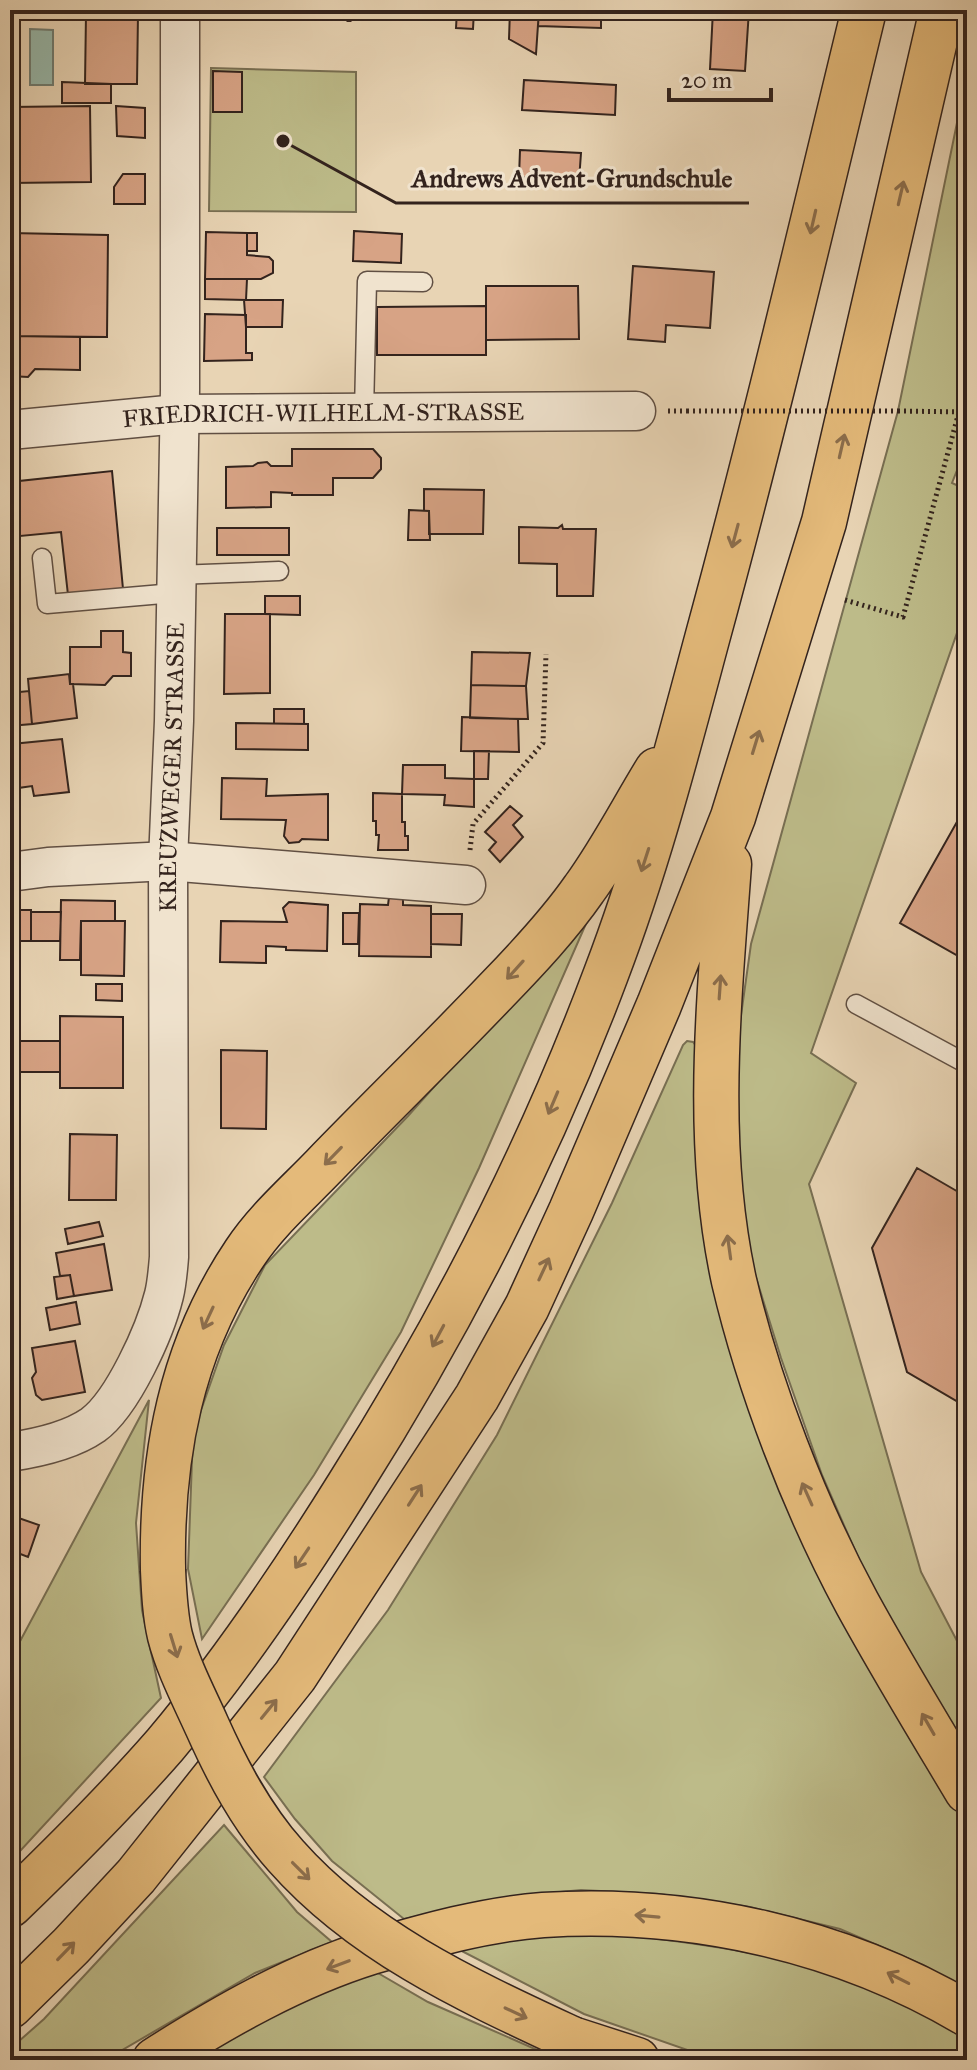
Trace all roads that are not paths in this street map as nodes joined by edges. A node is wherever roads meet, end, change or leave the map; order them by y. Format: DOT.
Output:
graph roads {
  1 [pos="180,10"];
  2 [pos="864,10"];
  3 [pos="942,10"];
  4 [pos="423,282"];
  5 [pos="636,411"];
  6 [pos="364,412"];
  7 [pos="178,414"];
  8 [pos="10,430"];
  9 [pos="42,558"];
  10 [pos="279,571"];
  11 [pos="175,584"];
  12 [pos="682,731"];
  13 [pos="733,817"];
  14 [pos="168,861"];
  15 [pos="10,872"];
  16 [pos="466,885"];
  17 [pos="856,1004"];
  18 [pos="967,1064"];
  19 [pos="15,1451"];
  20 [pos="967,1791"];
  21 [pos="10,1905"];
  22 [pos="10,2006"];
  23 [pos="967,2014"];
  24 [pos="155,2060"];
  25 [pos="637,2060"];
  1 -- 7 [label="street, KREUZWEGER STRASSE"];
  2 -- 12 [label="highway, one-way"];
  13 -- 3 [label="highway, one-way"];
  4 -- 6 [label="lane"];
  5 -- 6 [label="street, FRIEDRICH-WILHELM-STRASSE"];
  6 -- 7 [label="street, FRIEDRICH-WILHELM-STRASSE"];
  7 -- 8 [label="street, FRIEDRICH-WILHELM-STRASSE"];
  7 -- 11 [label="street, KREUZWEGER STRASSE"];
  9 -- 11 [label="lane"];
  10 -- 11 [label="lane"];
  11 -- 14 [label="street, KREUZWEGER STRASSE"];
  12 -- 21 [label="highway, one-way"];
  12 -- 25 [label="highway, one-way, bridge"];
  20 -- 13 [label="highway, one-way"];
  22 -- 13 [label="highway, one-way"];
  14 -- 15 [label="street"];
  14 -- 16 [label="street"];
  14 -- 19 [label="street, KREUZWEGER STRASSE"];
  17 -- 18 [label="lane"];
  23 -- 24 [label="highway, one-way"];
}
